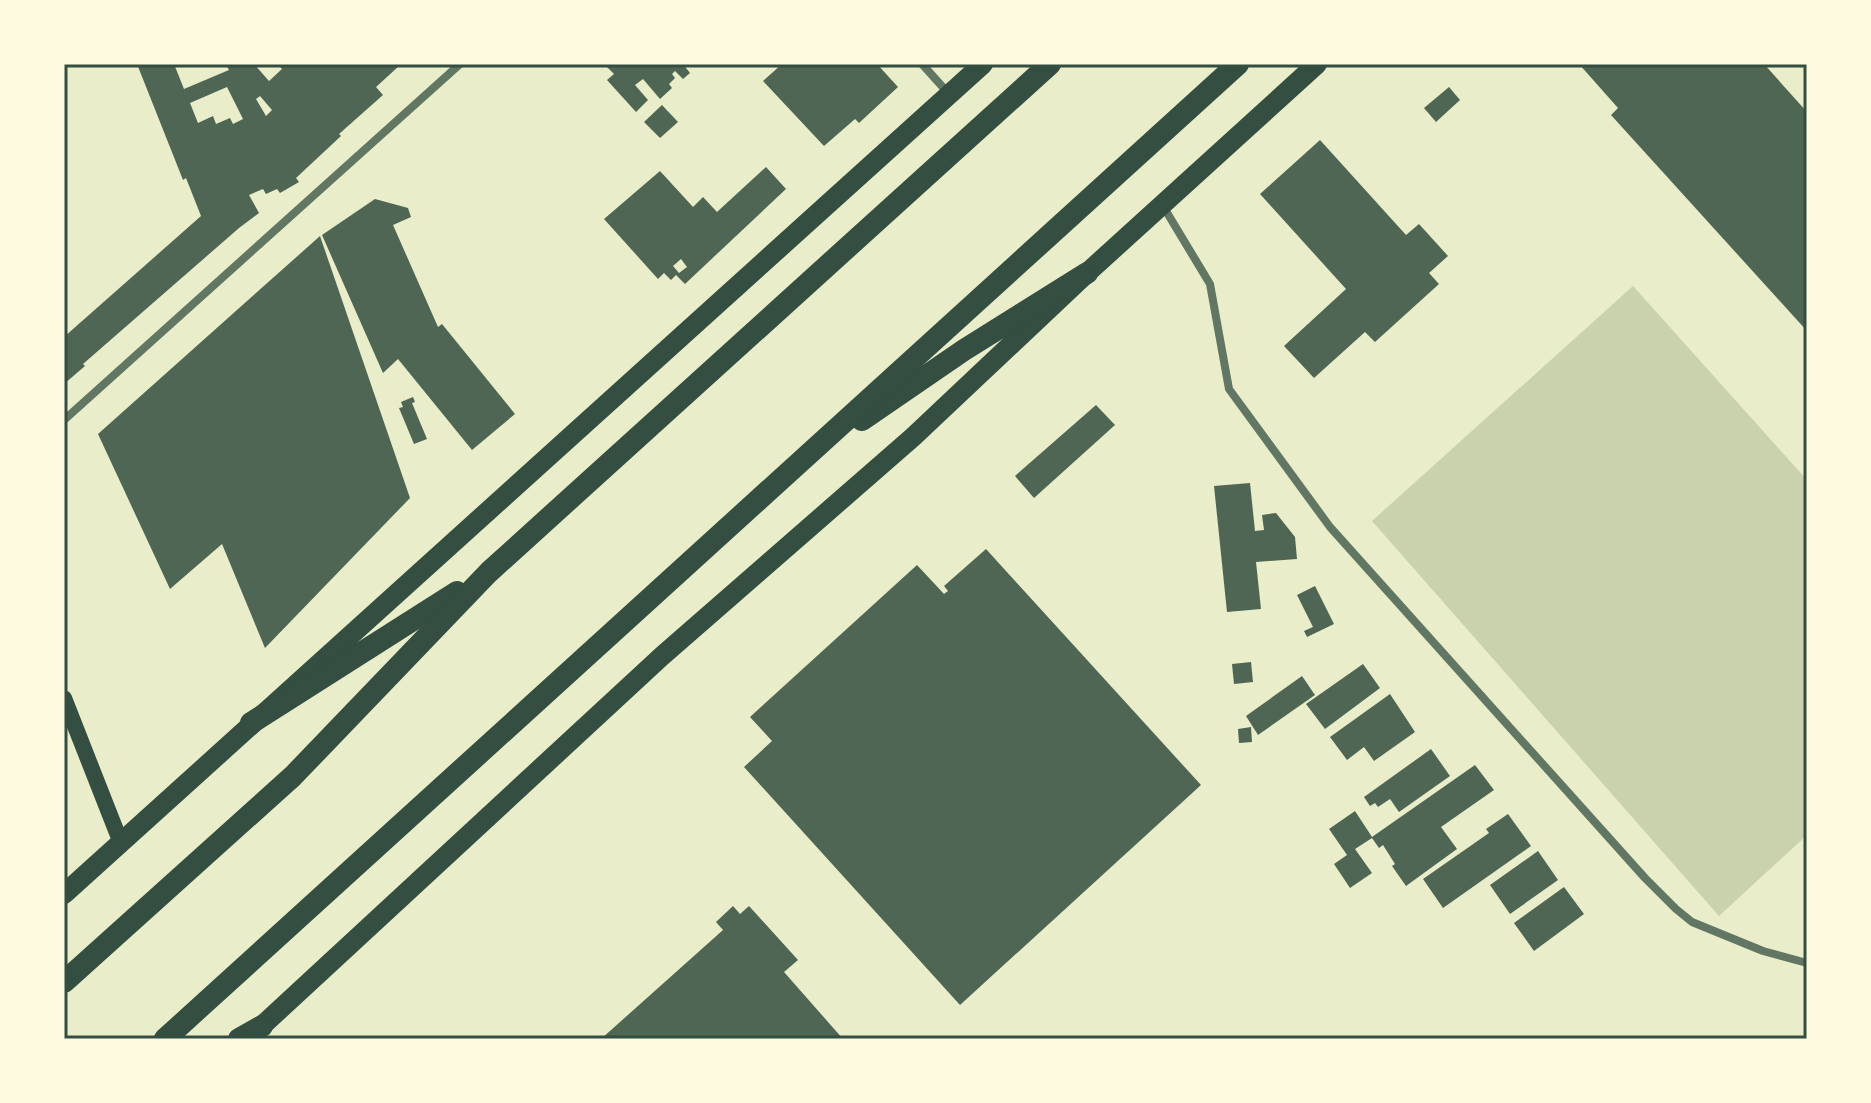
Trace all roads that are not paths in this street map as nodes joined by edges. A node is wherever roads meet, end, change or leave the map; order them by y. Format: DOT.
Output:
graph roads {
  1 [pos="460,64"];
  2 [pos="922,64"];
  3 [pos="983,64"];
  4 [pos="1050,64"];
  5 [pos="1238,64"];
  6 [pos="1317,64"];
  7 [pos="950,95"];
  8 [pos="1162,204"];
  9 [pos="1087,273"];
  10 [pos="64,420"];
  11 [pos="786,474"];
  12 [pos="489,572"];
  13 [pos="64,698"];
  14 [pos="251,723"];
  15 [pos="121,843"];
  16 [pos="64,894"];
  17 [pos="1807,963"];
  18 [pos="64,982"];
  19 [pos="255,1032"];
  20 [pos="165,1039"];
  21 [pos="239,1039"];
  1 -- 10 [label="street"];
  2 -- 7 [label="street"];
  3 -- 7 [label="main road"];
  4 -- 12 [label="highway"];
  5 -- 11 [label="highway"];
  6 -- 8 [label="main road"];
  7 -- 14 [label="main road"];
  8 -- 9 [label="main road"];
  8 -- 17 [label="street"];
  9 -- 11 [label="highway"];
  9 -- 19 [label="main road"];
  11 -- 20 [label="highway"];
  12 -- 14 [label="highway"];
  12 -- 18 [label="highway"];
  13 -- 15 [label="main road"];
  14 -- 15 [label="main road"];
  15 -- 16 [label="main road"];
  19 -- 21 [label="highway"];
}
